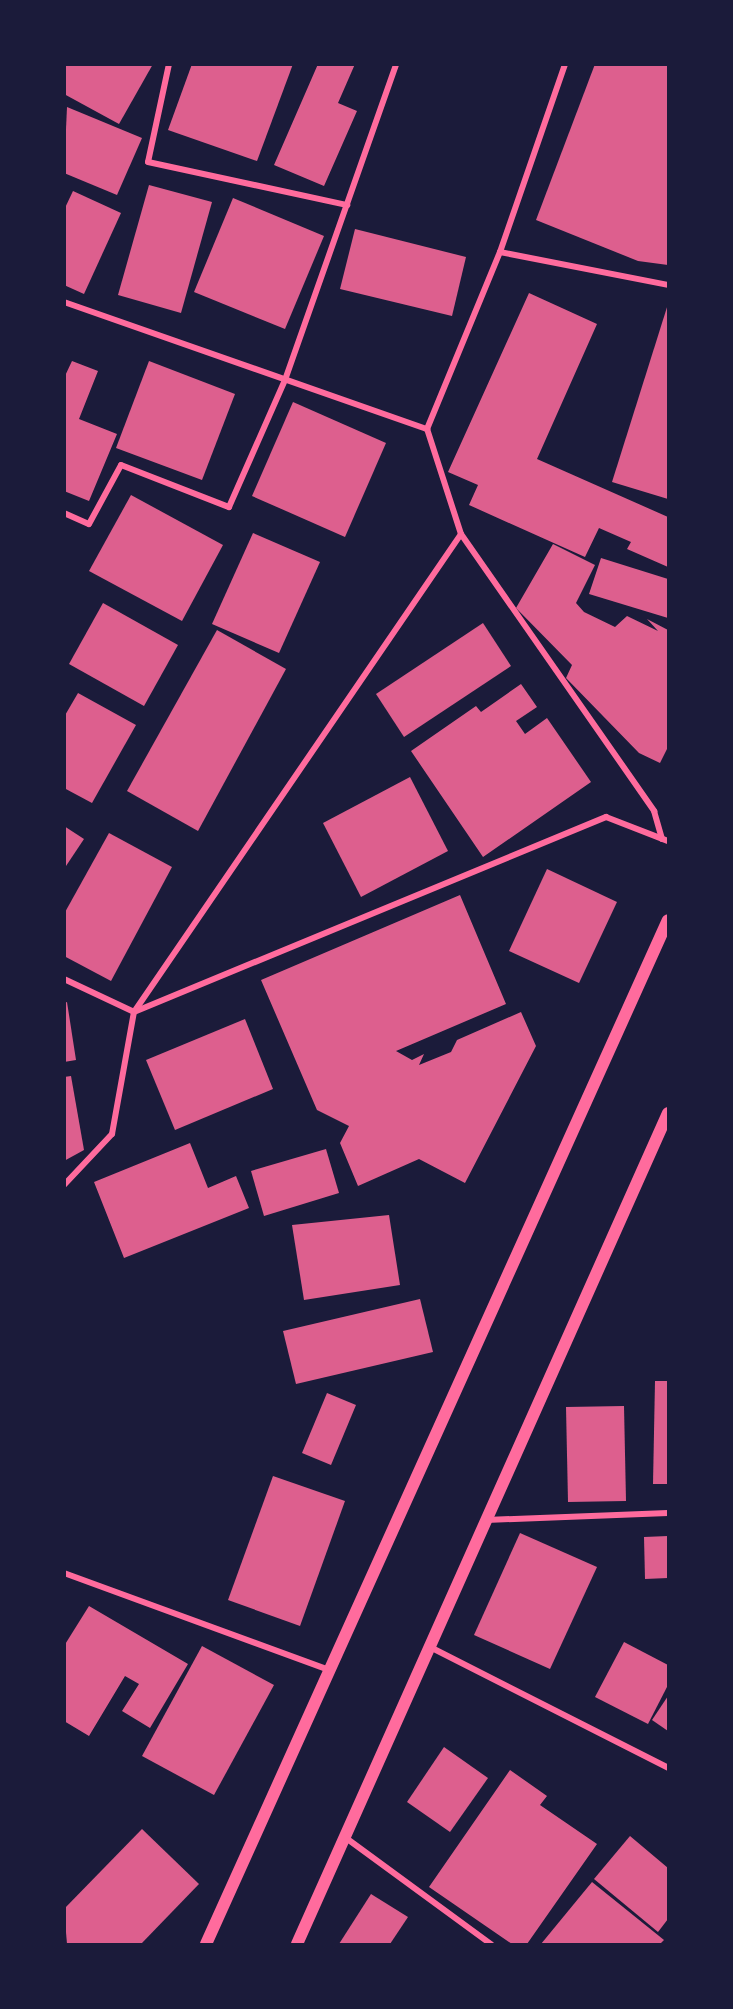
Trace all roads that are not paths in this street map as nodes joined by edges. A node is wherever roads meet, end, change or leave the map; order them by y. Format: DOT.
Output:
graph roads {
  1 [pos="169,64"];
  2 [pos="396,64"];
  3 [pos="565,64"];
  4 [pos="347,205"];
  5 [pos="500,252"];
  6 [pos="669,285"];
  7 [pos="64,302"];
  8 [pos="285,380"];
  9 [pos="427,429"];
  10 [pos="64,513"];
  11 [pos="461,534"];
  12 [pos="665,840"];
  13 [pos="669,920"];
  14 [pos="64,979"];
  15 [pos="134,1012"];
  16 [pos="669,1113"];
  17 [pos="64,1185"];
  18 [pos="669,1513"];
  19 [pos="485,1520"];
  20 [pos="64,1573"];
  21 [pos="429,1646"];
  22 [pos="328,1670"];
  23 [pos="669,1768"];
  24 [pos="346,1838"];
  25 [pos="206,1944"];
  26 [pos="297,1944"];
  27 [pos="491,1944"];
  1 -- 4 [label="street"];
  2 -- 4 [label="street"];
  3 -- 5 [label="street"];
  4 -- 8 [label="street"];
  5 -- 6 [label="street"];
  5 -- 9 [label="street"];
  7 -- 8 [label="street"];
  8 -- 9 [label="street"];
  8 -- 10 [label="street"];
  9 -- 11 [label="street"];
  11 -- 12 [label="street"];
  11 -- 15 [label="street"];
  12 -- 15 [label="street"];
  13 -- 22 [label="main road"];
  14 -- 15 [label="street"];
  15 -- 17 [label="street"];
  16 -- 19 [label="main road"];
  18 -- 19 [label="street"];
  19 -- 21 [label="main road"];
  20 -- 22 [label="street"];
  21 -- 23 [label="street"];
  21 -- 24 [label="main road"];
  22 -- 25 [label="main road"];
  24 -- 26 [label="main road"];
  24 -- 27 [label="street"];
}
